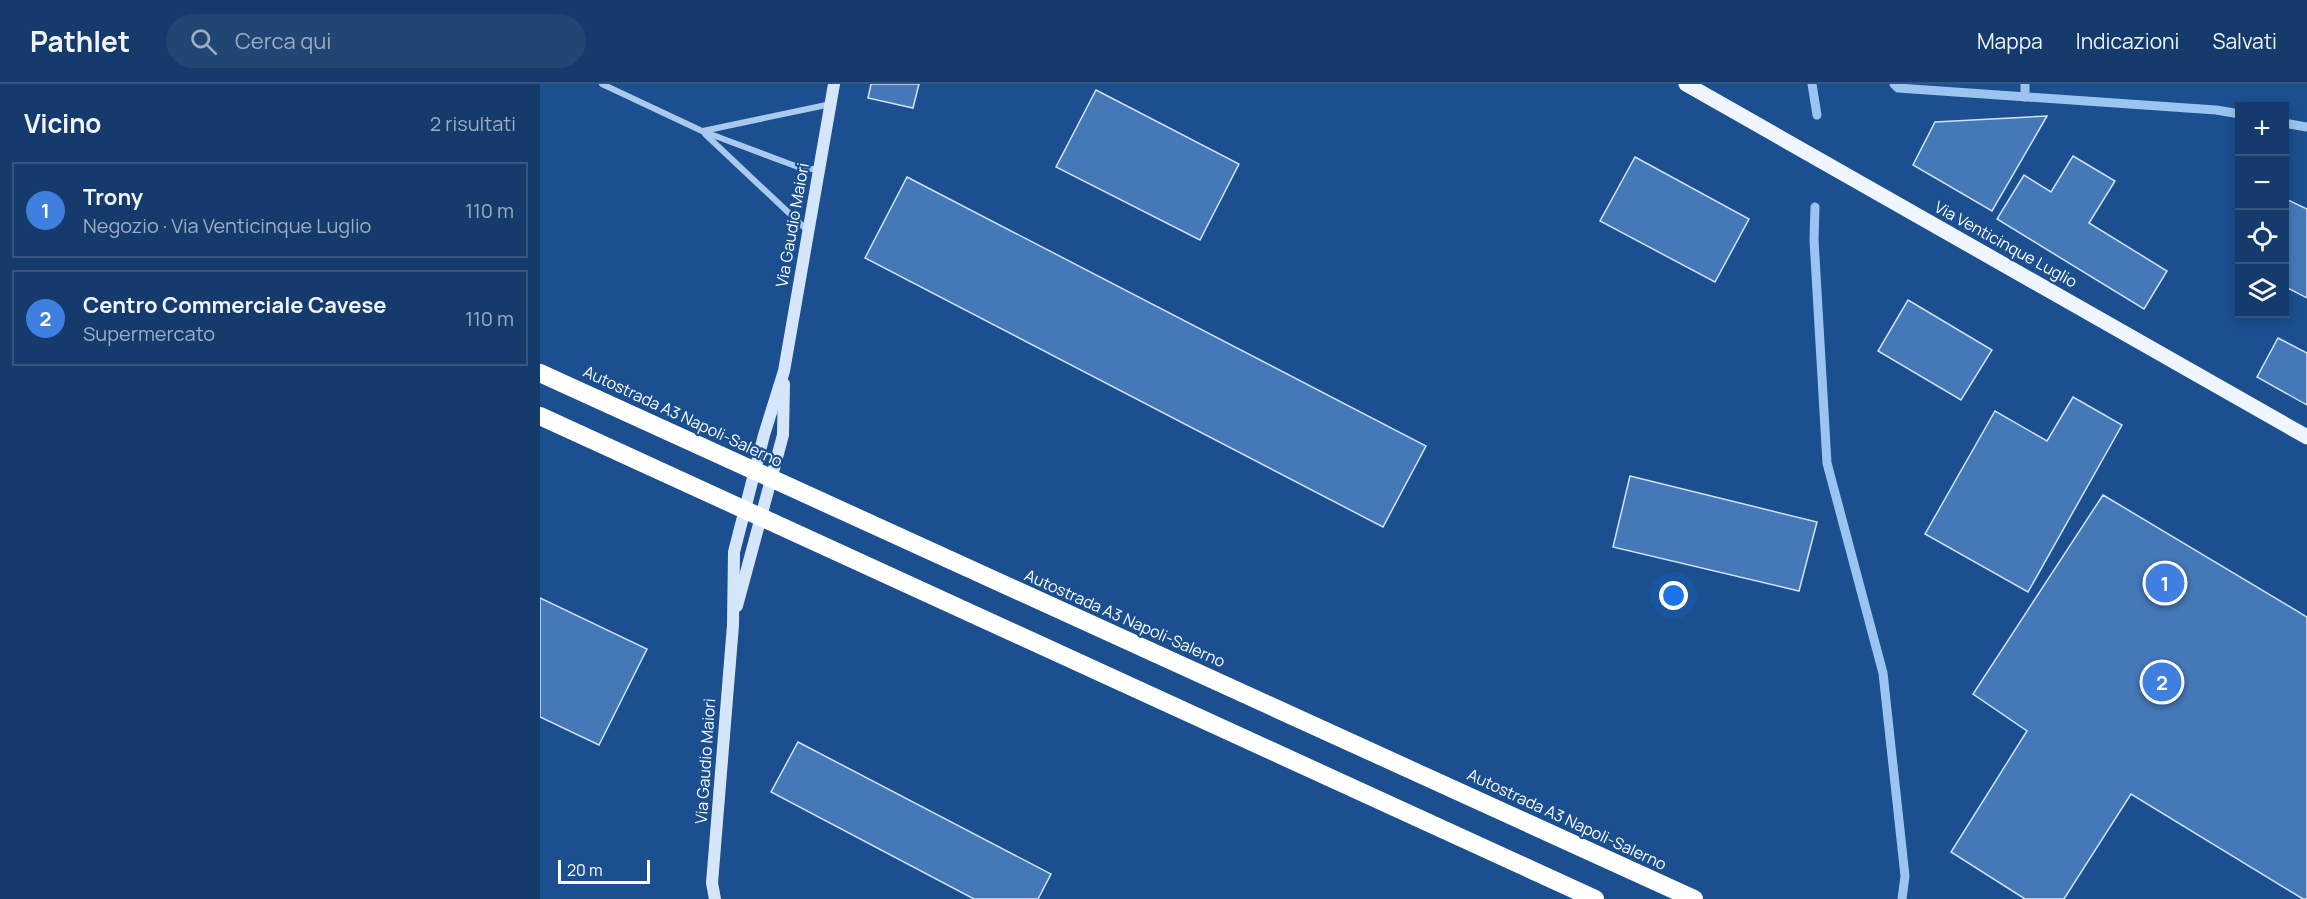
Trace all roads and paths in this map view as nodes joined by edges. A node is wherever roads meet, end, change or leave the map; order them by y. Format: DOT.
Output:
graph roads {
  1 [pos="602,84"];
  2 [pos="834,84"];
  3 [pos="1686,84"];
  4 [pos="831,104"];
  5 [pos="702,131"];
  6 [pos="819,170"];
  7 [pos="807,230"];
  8 [pos="784,371"];
  9 [pos="540,373"];
  10 [pos="540,416"];
  11 [pos="2307,437"];
  12 [pos="732,625"];
  13 [pos="716,899"];
  14 [pos="1595,899"];
  15 [pos="1694,899"];
  1 -- 5 [label="street"];
  2 -- 4 [label="street, Via Gaudio Maiori"];
  3 -- 11 [label="main road, Via Venticinque Luglio"];
  4 -- 5 [label="street"];
  4 -- 6 [label="street, Via Gaudio Maiori"];
  5 -- 6 [label="street"];
  5 -- 7 [label="street"];
  6 -- 7 [label="street, Via Gaudio Maiori"];
  7 -- 8 [label="street, Via Gaudio Maiori"];
  8 -- 12 [label="street, Via Gaudio Maiori"];
  8 -- 12 [label="street, Via Gaudio Maiori"];
  9 -- 15 [label="highway, Autostrada A3 Napoli-Salerno"];
  10 -- 14 [label="highway"];
  12 -- 13 [label="street, Via Gaudio Maiori"];
}
